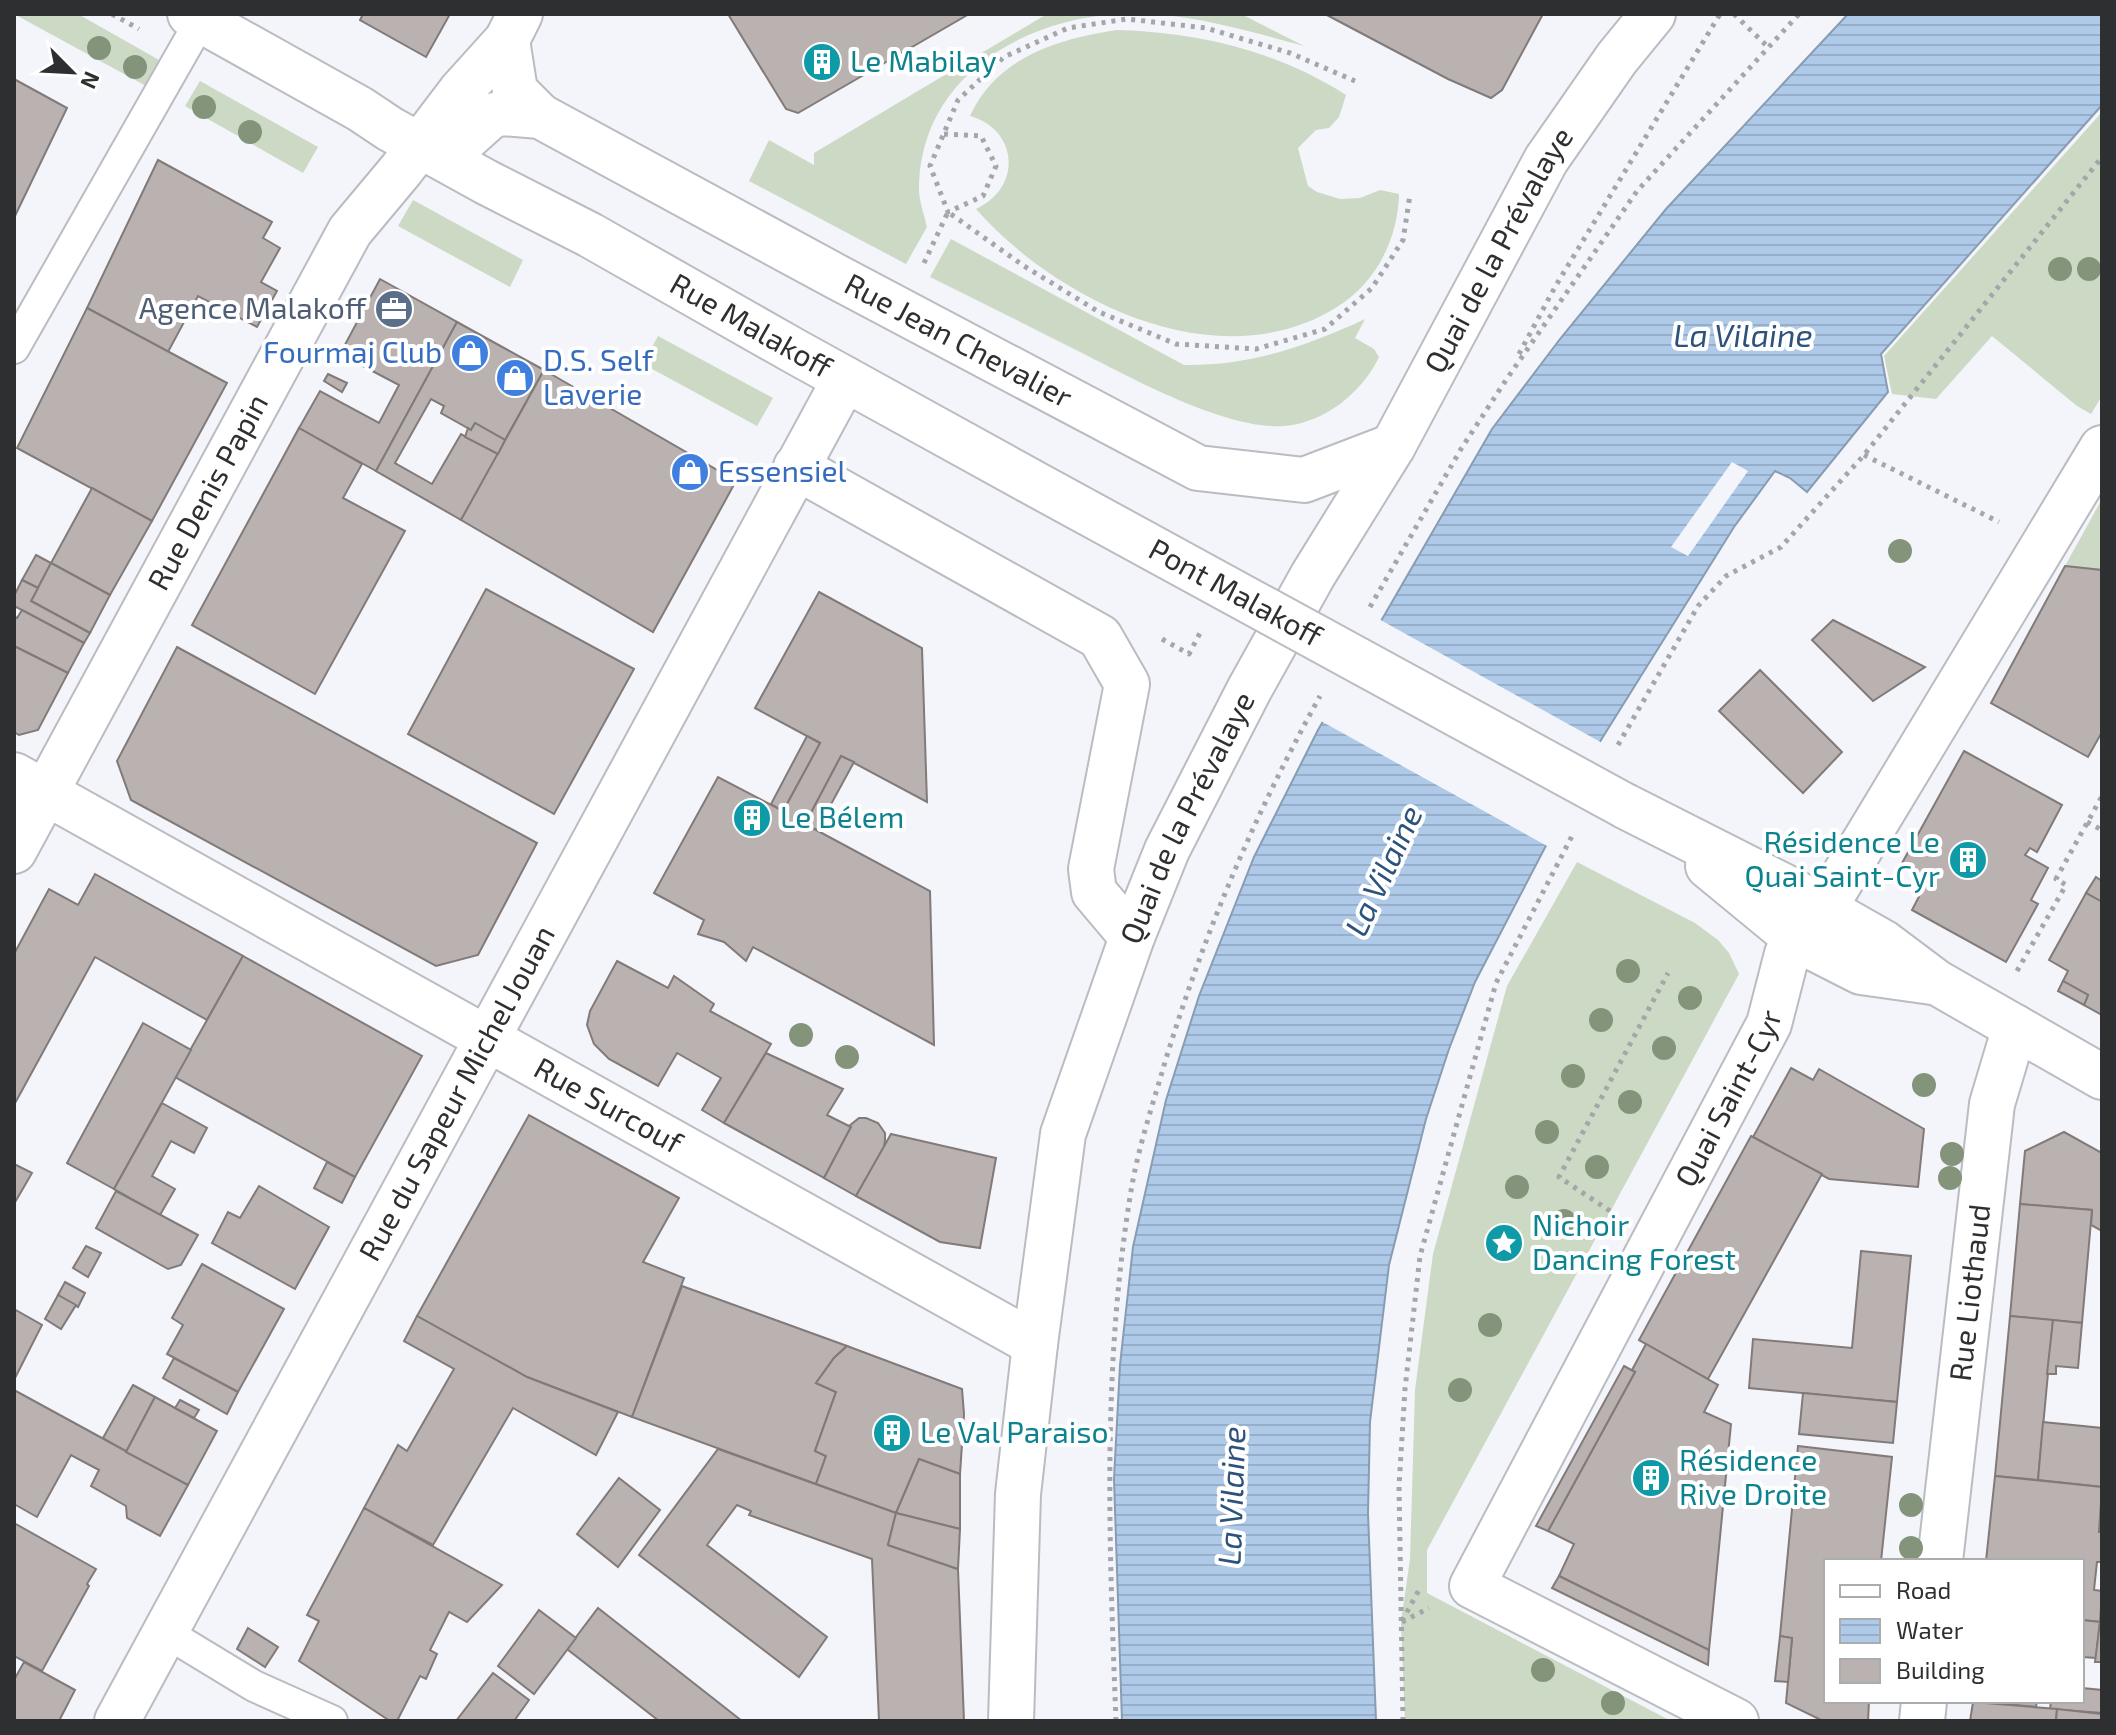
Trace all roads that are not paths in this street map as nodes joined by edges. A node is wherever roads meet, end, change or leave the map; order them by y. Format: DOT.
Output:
graph roads {
  1 [pos="1653,14"];
  2 [pos="195,17"];
  3 [pos="514,27"];
  4 [pos="540,116"];
  5 [pos="420,145"];
  6 [pos="14,348"];
  7 [pos="845,379"];
  8 [pos="1393,446"];
  9 [pos="2102,448"];
  10 [pos="796,467"];
  11 [pos="30,784"];
  12 [pos="14,851"];
  13 [pos="1818,914"];
  14 [pos="1132,937"];
  15 [pos="2015,1027"];
  16 [pos="487,1037"];
  17 [pos="2102,1077"];
  18 [pos="1035,1344"];
  19 [pos="1940,1559"];
  20 [pos="165,1632"];
  21 [pos="117,1721"];
  22 [pos="332,1721"];
  23 [pos="1011,1721"];
  24 [pos="1736,1721"];
  1 -- 8 [label="street, Quai de la Prévalaye"];
  2 -- 5 [label="street, Rue Malakoff"];
  2 -- 6 [label="lane"];
  3 -- 4 [label="street, Rue Jean Chevalier"];
  3 -- 5 [label="street, Rue Denis Papin"];
  4 -- 5 [label="street, Rue Jean Chevalier"];
  4 -- 8 [label="street, Rue Jean Chevalier"];
  5 -- 7 [label="street, Rue Malakoff"];
  5 -- 11 [label="street, Rue Denis Papin"];
  7 -- 10 [label="street, Rue Malakoff"];
  7 -- 13 [label="street, Pont Malakoff, bridge"];
  8 -- 14 [label="street, Quai de la Prévalaye"];
  9 -- 13 [label="street, Quai Saint-Cyr"];
  10 -- 14 [label="street"];
  10 -- 16 [label="street, Rue du Sapeur Michel Jouan"];
  11 -- 12 [label="street, Rue Denis Papin"];
  11 -- 16 [label="street, Rue Surcouf"];
  13 -- 15 [label="street, Pont Malakoff"];
  13 -- 24 [label="street, Quai Saint-Cyr"];
  14 -- 18 [label="street, Quai de la Prévalaye"];
  15 -- 17 [label="street"];
  15 -- 19 [label="street, Rue Liothaud"];
  16 -- 18 [label="street, Rue Surcouf"];
  16 -- 20 [label="street, Rue du Sapeur Michel Jouan"];
  18 -- 23 [label="street, Quai de la Prévalaye"];
  20 -- 21 [label="street, Rue du Sapeur Michel Jouan"];
  20 -- 22 [label="lane"];
}
